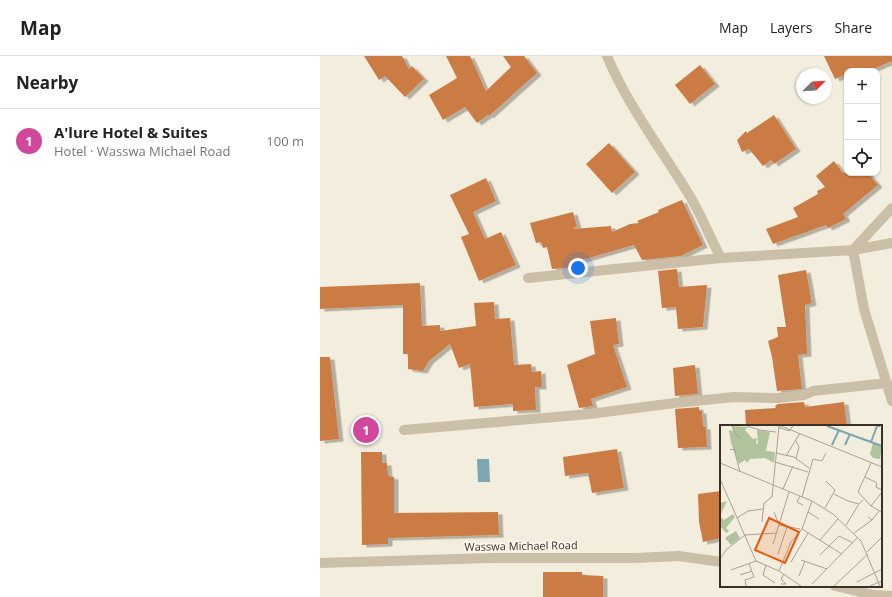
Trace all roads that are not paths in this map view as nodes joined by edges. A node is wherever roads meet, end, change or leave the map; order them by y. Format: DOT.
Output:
graph roads {
  1 [pos="607,56"];
  2 [pos="892,208"];
  3 [pos="892,243"];
  4 [pos="853,250"];
  5 [pos="721,258"];
  6 [pos="528,278"];
  7 [pos="887,383"];
  8 [pos="892,401"];
  9 [pos="404,430"];
  10 [pos="720,562"];
  11 [pos="320,563"];
  12 [pos="839,587"];
  13 [pos="892,596"];
  1 -- 5 [label="street"];
  2 -- 4 [label="street"];
  3 -- 4 [label="street"];
  4 -- 5 [label="street"];
  4 -- 7 [label="street"];
  5 -- 6 [label="street"];
  7 -- 8 [label="street"];
  7 -- 9 [label="street"];
  10 -- 11 [label="street, Wasswa Michael Road"];
  12 -- 13 [label="street"];
}
